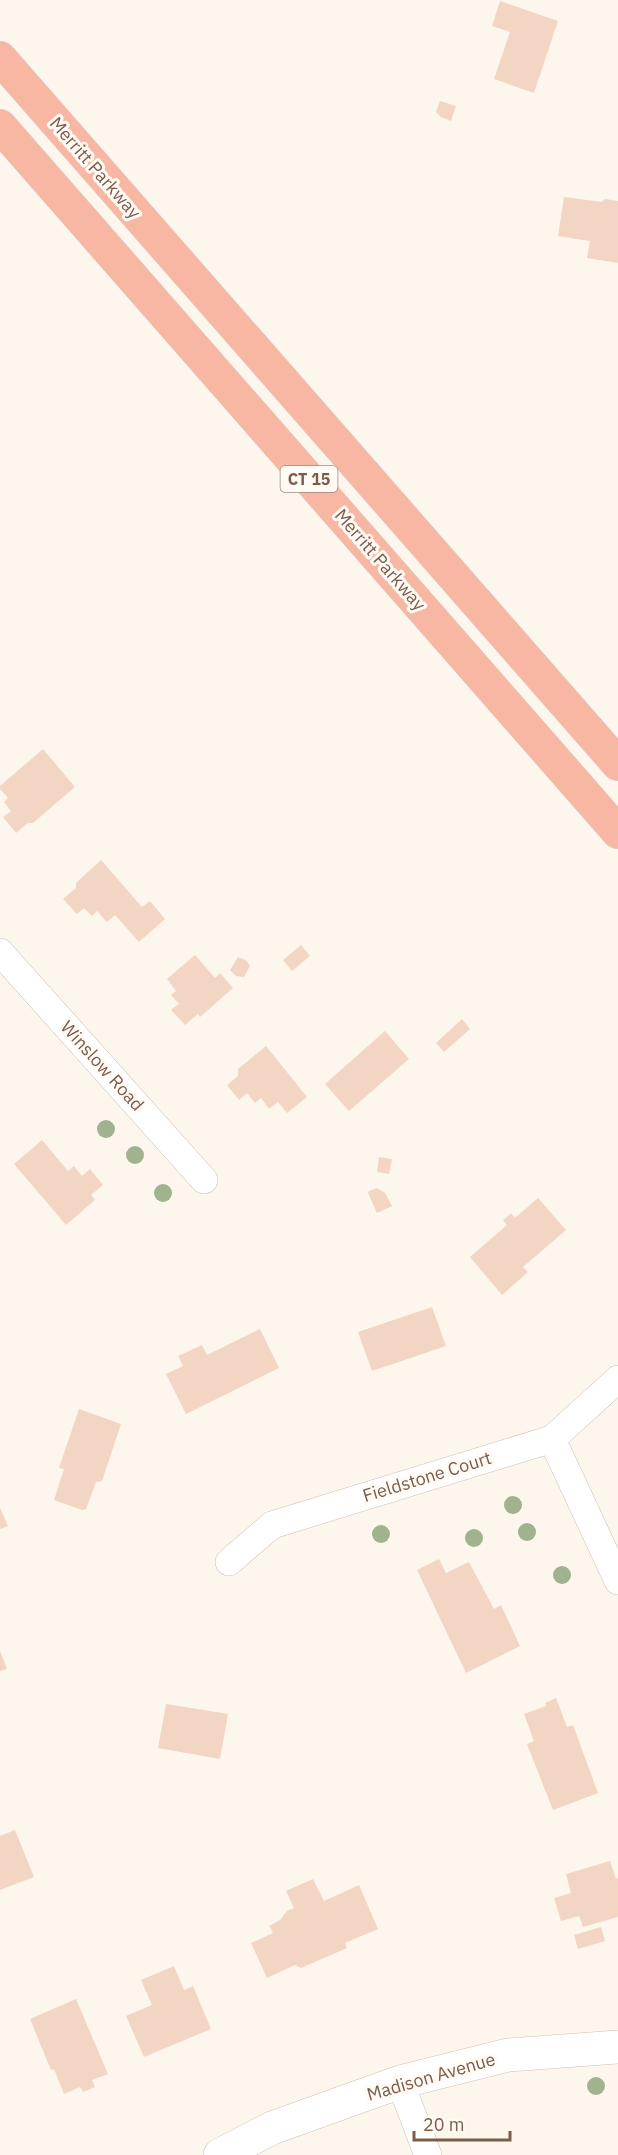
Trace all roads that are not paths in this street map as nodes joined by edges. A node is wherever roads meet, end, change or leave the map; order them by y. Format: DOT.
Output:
graph roads {
  1 [pos="0,58"];
  2 [pos="0,126"];
  3 [pos="618,764"];
  4 [pos="618,832"];
  5 [pos="0,952"];
  6 [pos="204,1180"];
  7 [pos="618,1379"];
  8 [pos="552,1439"];
  9 [pos="229,1562"];
  10 [pos="618,1581"];
  11 [pos="618,2047"];
  12 [pos="400,2082"];
  13 [pos="220,2155"];
  14 [pos="428,2155"];
  1 -- 3 [label="highway, Merritt Parkway / CT 15"];
  2 -- 4 [label="highway, Merritt Parkway / CT 15"];
  5 -- 6 [label="street, Winslow Road"];
  7 -- 8 [label="street, Fieldstone Court"];
  8 -- 9 [label="street, Fieldstone Court"];
  8 -- 10 [label="street"];
  11 -- 12 [label="street, Madison Avenue"];
  12 -- 13 [label="street, Madison Avenue"];
  12 -- 14 [label="street"];
}
